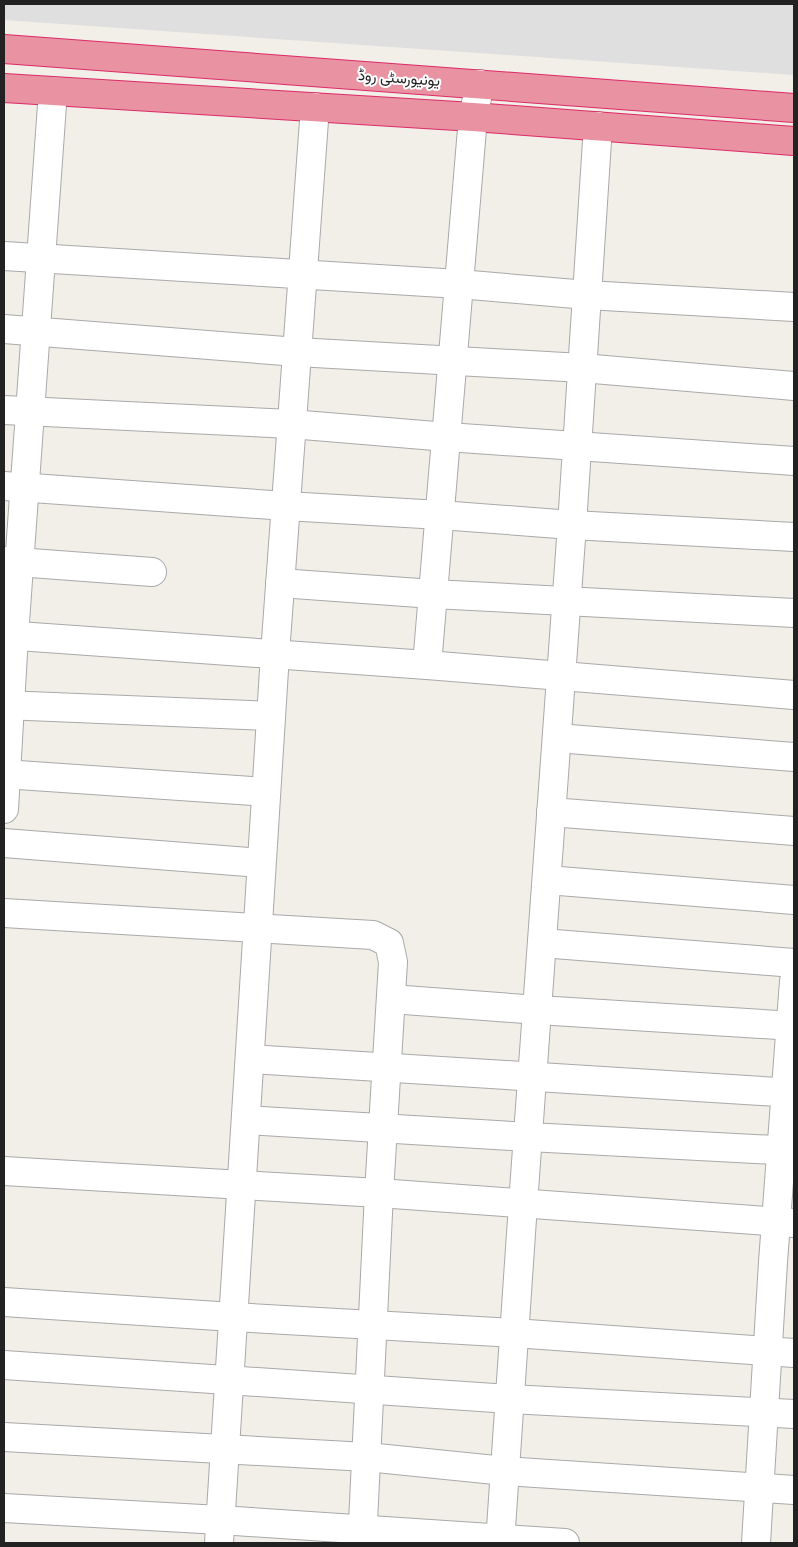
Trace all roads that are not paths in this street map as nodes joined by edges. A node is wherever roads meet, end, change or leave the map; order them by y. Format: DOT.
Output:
graph roads {
  1 [pos="4,49"];
  2 [pos="480,84"];
  3 [pos="4,88"];
  4 [pos="53,91"];
  5 [pos="315,107"];
  6 [pos="794,108"];
  7 [pos="473,117"];
  8 [pos="598,126"];
  9 [pos="794,141"];
  10 [pos="4,256"];
  11 [pos="41,258"];
  12 [pos="303,274"];
  13 [pos="459,284"];
  14 [pos="587,295"];
  15 [pos="794,307"];
  16 [pos="4,329"];
  17 [pos="36,331"];
  18 [pos="297,352"];
  19 [pos="453,360"];
  20 [pos="582,368"];
  21 [pos="794,386"];
  22 [pos="4,410"];
  23 [pos="30,412"];
  24 [pos="292,424"];
  25 [pos="446,437"];
  26 [pos="577,446"];
  27 [pos="794,461"];
  28 [pos="14,487"];
  29 [pos="286,506"];
  30 [pos="440,515"];
  31 [pos="572,525"];
  32 [pos="794,537"];
  33 [pos="12,561"];
  34 [pos="152,572"];
  35 [pos="280,583"];
  36 [pos="433,594"];
  37 [pos="567,600"];
  38 [pos="794,613"];
  39 [pos="9,636"];
  40 [pos="275,654"];
  41 [pos="427,665"];
  42 [pos="561,675"];
  43 [pos="794,695"];
  44 [pos="7,705"];
  45 [pos="271,716"];
  46 [pos="557,738"];
  47 [pos="794,757"];
  48 [pos="5,774"];
  49 [pos="266,792"];
  50 [pos="4,809"];
  51 [pos="551,812"];
  52 [pos="794,831"];
  53 [pos="4,843"];
  54 [pos="261,863"];
  55 [pos="547,880"];
  56 [pos="794,900"];
  57 [pos="4,913"];
  58 [pos="258,928"];
  59 [pos="542,943"];
  60 [pos="794,964"];
  61 [pos="794,981"];
  62 [pos="391,999"];
  63 [pos="538,1010"];
  64 [pos="793,1026"];
  65 [pos="250,1059"];
  66 [pos="388,1067"];
  67 [pos="533,1077"];
  68 [pos="790,1093"];
  69 [pos="246,1120"];
  70 [pos="384,1128"];
  71 [pos="529,1137"];
  72 [pos="788,1151"];
  73 [pos="4,1171"];
  74 [pos="241,1186"];
  75 [pos="379,1193"];
  76 [pos="523,1204"];
  77 [pos="785,1222"];
  78 [pos="4,1302"];
  79 [pos="233,1317"];
  80 [pos="373,1324"];
  81 [pos="514,1333"];
  82 [pos="768,1351"];
  83 [pos="794,1353"];
  84 [pos="4,1365"];
  85 [pos="229,1380"];
  86 [pos="370,1390"];
  87 [pos="510,1399"];
  88 [pos="764,1411"];
  89 [pos="794,1414"];
  90 [pos="4,1437"];
  91 [pos="225,1449"];
  92 [pos="367,1457"];
  93 [pos="505,1471"];
  94 [pos="760,1488"];
  95 [pos="794,1490"];
  96 [pos="4,1508"];
  97 [pos="219,1532"];
  98 [pos="363,1536"];
  99 [pos="500,1541"];
  100 [pos="565,1543"];
  101 [pos="756,1543"];
  1 -- 2 [label="highway, یونیورسٹی روڈ"];
  2 -- 6 [label="highway, یونیورسٹی روڈ"];
  2 -- 7 [label="street"];
  3 -- 4 [label="highway"];
  4 -- 5 [label="highway"];
  4 -- 11 [label="street"];
  5 -- 7 [label="highway"];
  5 -- 12 [label="street"];
  7 -- 8 [label="highway"];
  7 -- 13 [label="street"];
  8 -- 9 [label="highway"];
  8 -- 14 [label="street"];
  10 -- 11 [label="street"];
  11 -- 12 [label="street"];
  11 -- 17 [label="street"];
  12 -- 13 [label="street"];
  12 -- 18 [label="street"];
  13 -- 14 [label="street"];
  13 -- 19 [label="street"];
  14 -- 15 [label="street"];
  14 -- 20 [label="street"];
  16 -- 17 [label="street"];
  17 -- 18 [label="street"];
  17 -- 23 [label="street"];
  18 -- 19 [label="street"];
  18 -- 24 [label="street"];
  19 -- 20 [label="street"];
  19 -- 25 [label="street"];
  20 -- 21 [label="street"];
  20 -- 26 [label="street"];
  22 -- 23 [label="street"];
  23 -- 24 [label="street"];
  23 -- 28 [label="street"];
  24 -- 25 [label="street"];
  24 -- 29 [label="street"];
  25 -- 26 [label="street"];
  25 -- 30 [label="street"];
  26 -- 27 [label="street"];
  26 -- 31 [label="street"];
  28 -- 29 [label="street"];
  28 -- 33 [label="street"];
  29 -- 30 [label="street"];
  29 -- 35 [label="street"];
  30 -- 31 [label="street"];
  30 -- 36 [label="street"];
  31 -- 32 [label="street"];
  31 -- 37 [label="street"];
  33 -- 34 [label="street"];
  33 -- 39 [label="street"];
  35 -- 36 [label="street"];
  35 -- 40 [label="street"];
  36 -- 37 [label="street"];
  36 -- 41 [label="street"];
  37 -- 38 [label="street"];
  37 -- 42 [label="street"];
  39 -- 40 [label="street"];
  39 -- 44 [label="street"];
  40 -- 41 [label="street"];
  40 -- 45 [label="street"];
  41 -- 42 [label="street"];
  42 -- 43 [label="street"];
  42 -- 46 [label="street"];
  44 -- 45 [label="street"];
  44 -- 48 [label="street"];
  45 -- 49 [label="street"];
  46 -- 47 [label="street"];
  46 -- 51 [label="street"];
  48 -- 49 [label="street"];
  48 -- 50 [label="street"];
  49 -- 54 [label="street"];
  51 -- 52 [label="street"];
  51 -- 55 [label="street"];
  53 -- 54 [label="street"];
  54 -- 58 [label="street"];
  55 -- 56 [label="street"];
  55 -- 59 [label="street"];
  57 -- 58 [label="street"];
  58 -- 62 [label="street"];
  58 -- 65 [label="street"];
  59 -- 60 [label="street"];
  59 -- 63 [label="street"];
  61 -- 64 [label="street"];
  62 -- 63 [label="street"];
  62 -- 66 [label="street"];
  63 -- 64 [label="street"];
  63 -- 67 [label="street"];
  64 -- 68 [label="street"];
  65 -- 66 [label="street"];
  65 -- 69 [label="street"];
  66 -- 67 [label="street"];
  66 -- 70 [label="street"];
  67 -- 68 [label="street"];
  67 -- 71 [label="street"];
  68 -- 72 [label="street"];
  69 -- 70 [label="street"];
  69 -- 74 [label="street"];
  70 -- 71 [label="street"];
  70 -- 75 [label="street"];
  71 -- 72 [label="street"];
  71 -- 76 [label="street"];
  72 -- 77 [label="street"];
  73 -- 74 [label="street"];
  74 -- 75 [label="street"];
  74 -- 79 [label="street"];
  75 -- 76 [label="street"];
  75 -- 80 [label="street"];
  76 -- 77 [label="street"];
  76 -- 81 [label="street"];
  77 -- 82 [label="street"];
  78 -- 79 [label="street"];
  79 -- 80 [label="street"];
  79 -- 85 [label="street"];
  80 -- 81 [label="street"];
  80 -- 86 [label="street"];
  81 -- 82 [label="street"];
  81 -- 87 [label="street"];
  82 -- 83 [label="street"];
  82 -- 88 [label="street"];
  84 -- 85 [label="street"];
  85 -- 86 [label="street"];
  85 -- 91 [label="street"];
  86 -- 87 [label="street"];
  86 -- 92 [label="street"];
  87 -- 88 [label="street"];
  87 -- 93 [label="street"];
  88 -- 89 [label="street"];
  88 -- 94 [label="street"];
  90 -- 91 [label="street"];
  91 -- 92 [label="street"];
  91 -- 97 [label="street"];
  92 -- 93 [label="street"];
  92 -- 98 [label="street"];
  93 -- 94 [label="street"];
  93 -- 99 [label="street"];
  94 -- 95 [label="street"];
  94 -- 101 [label="street"];
  96 -- 97 [label="street"];
  97 -- 98 [label="street"];
  98 -- 99 [label="street"];
  99 -- 100 [label="street"];
}
